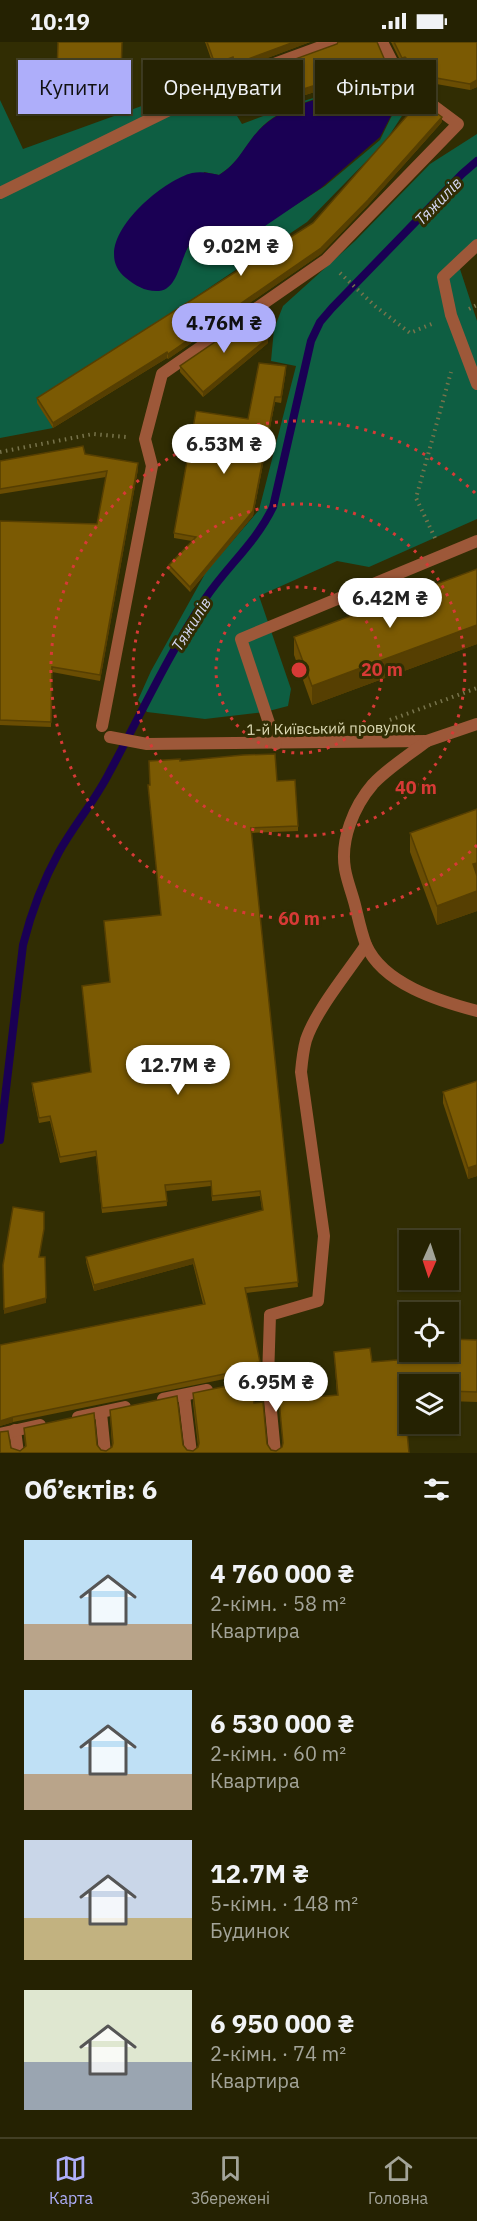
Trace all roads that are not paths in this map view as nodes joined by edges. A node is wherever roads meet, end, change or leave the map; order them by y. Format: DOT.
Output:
graph roads {
  1 [pos="334,42"];
  2 [pos="382,42"];
  3 [pos="0,193"];
  4 [pos="477,245"];
  5 [pos="477,384"];
  6 [pos="477,541"];
  7 [pos="477,724"];
  8 [pos="102,726"];
  9 [pos="110,737"];
  10 [pos="427,741"];
  11 [pos="276,744"];
  12 [pos="366,945"];
  13 [pos="477,1011"];
  14 [pos="268,1379"];
  15 [pos="184,1395"];
  16 [pos="101,1413"];
  17 [pos="69,1419"];
  18 [pos="47,1424"];
  19 [pos="15,1430"];
  20 [pos="0,1434"];
  21 [pos="18,1453"];
  22 [pos="105,1453"];
  23 [pos="190,1453"];
  24 [pos="275,1453"];
  1 -- 3 [label="street"];
  2 -- 8 [label="street"];
  4 -- 5 [label="street"];
  6 -- 11 [label="street"];
  7 -- 10 [label="street, 1-й Київський провулок"];
  9 -- 11 [label="street, 1-й Київський провулок"];
  10 -- 11 [label="street, 1-й Київський провулок"];
  10 -- 12 [label="street"];
  12 -- 13 [label="street"];
  12 -- 14 [label="street"];
  14 -- 15 [label="street"];
  14 -- 24 [label="street"];
  15 -- 16 [label="street"];
  15 -- 23 [label="street"];
  16 -- 17 [label="street"];
  16 -- 22 [label="street"];
  18 -- 19 [label="street"];
  19 -- 20 [label="street"];
  19 -- 21 [label="street"];
}
